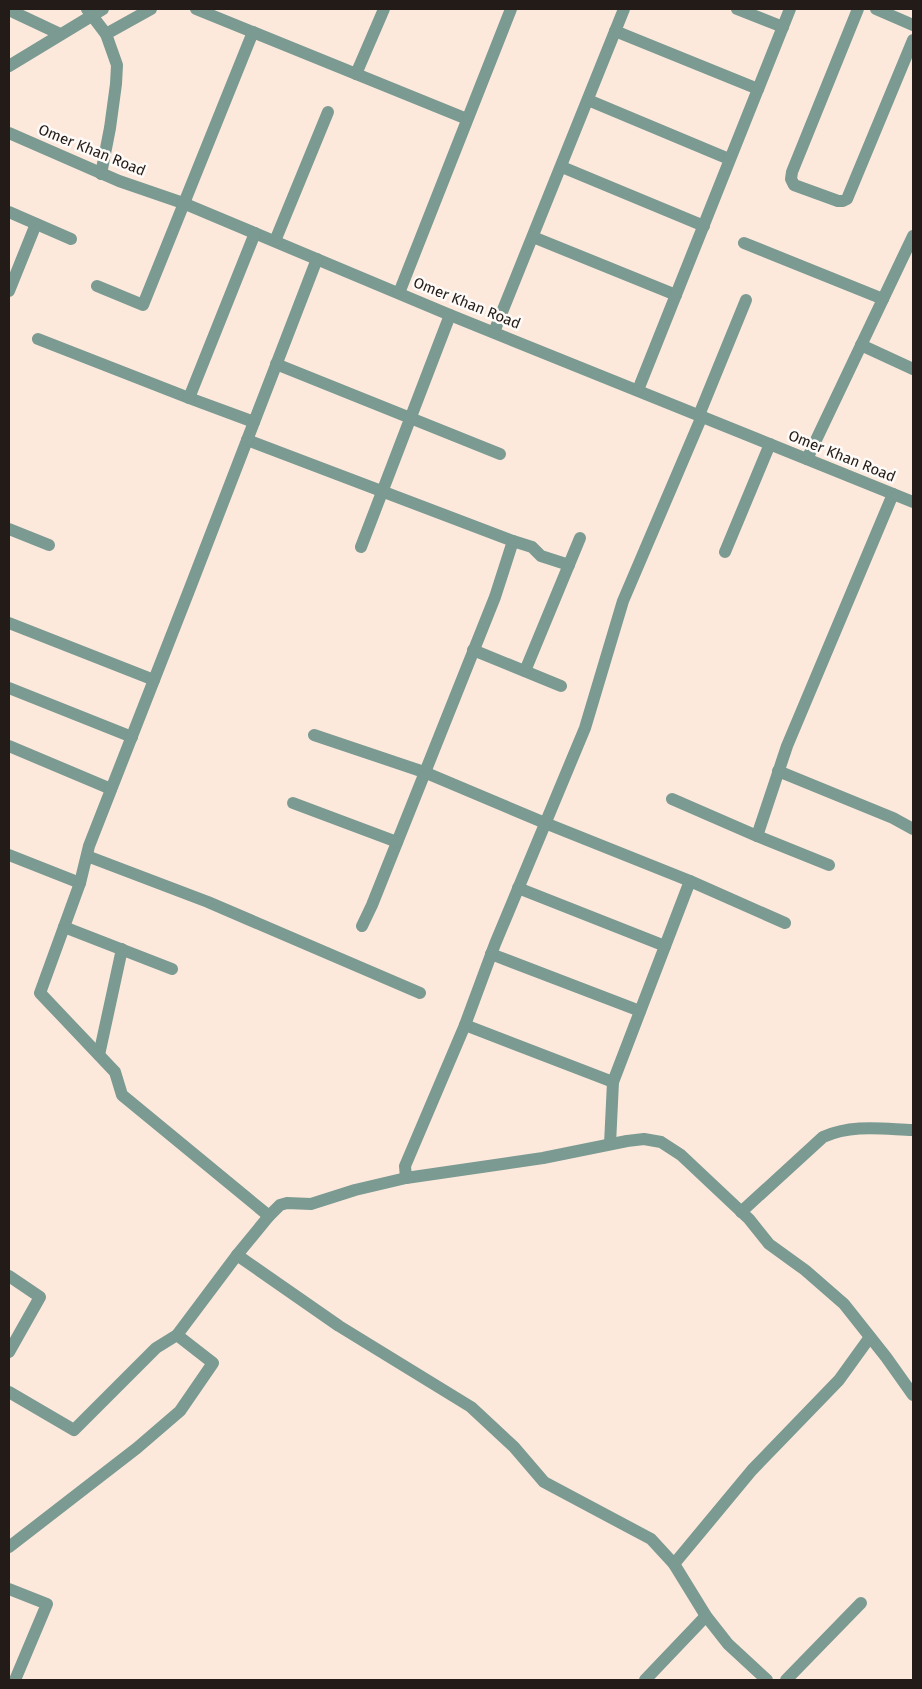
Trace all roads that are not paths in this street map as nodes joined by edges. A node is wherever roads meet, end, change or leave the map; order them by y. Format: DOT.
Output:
graph roads {
  1 [pos="103,9"];
  2 [pos="151,9"];
  3 [pos="196,9"];
  4 [pos="384,9"];
  5 [pos="511,9"];
  6 [pos="624,9"];
  7 [pos="737,9"];
  8 [pos="790,9"];
  9 [pos="858,9"];
  10 [pos="876,9"];
  11 [pos="9,10"];
  12 [pos="89,12"];
  13 [pos="913,25"];
  14 [pos="783,27"];
  15 [pos="253,32"];
  16 [pos="615,32"];
  17 [pos="60,34"];
  18 [pos="106,34"];
  19 [pos="913,40"];
  20 [pos="9,66"];
  21 [pos="356,74"];
  22 [pos="758,89"];
  23 [pos="588,100"];
  24 [pos="328,112"];
  25 [pos="467,119"];
  26 [pos="9,133"];
  27 [pos="729,159"];
  28 [pos="562,167"];
  29 [pos="101,174"];
  30 [pos="183,203"];
  31 [pos="9,212"];
  32 [pos="36,224"];
  33 [pos="704,226"];
  34 [pos="255,233"];
  35 [pos="913,236"];
  36 [pos="533,237"];
  37 [pos="71,239"];
  38 [pos="275,242"];
  39 [pos="744,243"];
  40 [pos="909,256"];
  41 [pos="317,259"];
  42 [pos="97,286"];
  43 [pos="9,291"];
  44 [pos="399,293"];
  45 [pos="676,295"];
  46 [pos="883,299"];
  47 [pos="746,300"];
  48 [pos="450,314"];
  49 [pos="494,332"];
  50 [pos="38,339"];
  51 [pos="861,346"];
  52 [pos="276,364"];
  53 [pos="913,369"];
  54 [pos="638,390"];
  55 [pos="189,398"];
  56 [pos="700,416"];
  57 [pos="411,418"];
  58 [pos="254,422"];
  59 [pos="247,440"];
  60 [pos="770,444"];
  61 [pos="500,454"];
  62 [pos="807,459"];
  63 [pos="383,491"];
  64 [pos="893,494"];
  65 [pos="913,502"];
  66 [pos="9,528"];
  67 [pos="580,538"];
  68 [pos="514,540"];
  69 [pos="49,545"];
  70 [pos="361,547"];
  71 [pos="725,552"];
  72 [pos="569,565"];
  73 [pos="9,623"];
  74 [pos="473,650"];
  75 [pos="525,671"];
  76 [pos="154,680"];
  77 [pos="561,686"];
  78 [pos="9,688"];
  79 [pos="314,735"];
  80 [pos="132,738"];
  81 [pos="9,746"];
  82 [pos="778,771"];
  83 [pos="424,772"];
  84 [pos="111,789"];
  85 [pos="672,799"];
  86 [pos="293,803"];
  87 [pos="545,823"];
  88 [pos="913,828"];
  89 [pos="757,836"];
  90 [pos="397,842"];
  91 [pos="9,856"];
  92 [pos="87,856"];
  93 [pos="829,865"];
  94 [pos="690,881"];
  95 [pos="80,883"];
  96 [pos="518,888"];
  97 [pos="785,923"];
  98 [pos="362,926"];
  99 [pos="64,927"];
  100 [pos="665,946"];
  101 [pos="122,949"];
  102 [pos="491,954"];
  103 [pos="172,969"];
  104 [pos="420,993"];
  105 [pos="640,1011"];
  106 [pos="465,1025"];
  107 [pos="99,1055"];
  108 [pos="613,1082"];
  109 [pos="913,1130"];
  110 [pos="610,1144"];
  111 [pos="406,1178"];
  112 [pos="741,1212"];
  113 [pos="269,1216"];
  114 [pos="237,1255"];
  115 [pos="9,1276"];
  116 [pos="177,1335"];
  117 [pos="870,1336"];
  118 [pos="9,1352"];
  119 [pos="9,1392"];
  120 [pos="913,1395"];
  121 [pos="9,1547"];
  122 [pos="674,1564"];
  123 [pos="9,1589"];
  124 [pos="861,1603"];
  125 [pos="706,1616"];
  126 [pos="14,1680"];
  127 [pos="645,1680"];
  128 [pos="767,1680"];
  129 [pos="786,1680"];
  1 -- 12 [label="street"];
  2 -- 18 [label="street"];
  3 -- 15 [label="street"];
  4 -- 21 [label="street"];
  5 -- 25 [label="street"];
  6 -- 16 [label="street"];
  7 -- 14 [label="street"];
  8 -- 14 [label="street"];
  9 -- 19 [label="street"];
  10 -- 13 [label="street"];
  11 -- 17 [label="street"];
  12 -- 17 [label="street"];
  12 -- 18 [label="street"];
  14 -- 22 [label="street"];
  15 -- 21 [label="street"];
  15 -- 30 [label="street"];
  16 -- 22 [label="street"];
  16 -- 23 [label="street"];
  17 -- 20 [label="street"];
  18 -- 29 [label="street"];
  21 -- 25 [label="street"];
  22 -- 27 [label="street"];
  23 -- 27 [label="street"];
  23 -- 28 [label="street"];
  24 -- 38 [label="street"];
  25 -- 44 [label="street"];
  26 -- 29 [label="street, Omer Khan Road"];
  27 -- 33 [label="street"];
  28 -- 33 [label="street"];
  28 -- 36 [label="street"];
  29 -- 30 [label="street, Omer Khan Road"];
  30 -- 34 [label="street, Omer Khan Road"];
  30 -- 42 [label="street"];
  31 -- 32 [label="street"];
  32 -- 37 [label="street"];
  32 -- 43 [label="street"];
  33 -- 45 [label="street"];
  34 -- 38 [label="street, Omer Khan Road"];
  34 -- 55 [label="street"];
  35 -- 40 [label="street"];
  36 -- 45 [label="street"];
  36 -- 49 [label="street"];
  38 -- 41 [label="street, Omer Khan Road"];
  39 -- 46 [label="street"];
  40 -- 46 [label="street"];
  41 -- 44 [label="street, Omer Khan Road"];
  41 -- 52 [label="street"];
  44 -- 48 [label="street, Omer Khan Road"];
  45 -- 54 [label="street"];
  46 -- 51 [label="street"];
  47 -- 56 [label="street"];
  48 -- 49 [label="street, Omer Khan Road"];
  48 -- 57 [label="street"];
  49 -- 54 [label="street, Omer Khan Road"];
  50 -- 55 [label="street"];
  51 -- 53 [label="street"];
  51 -- 62 [label="street"];
  52 -- 57 [label="street"];
  52 -- 58 [label="street"];
  54 -- 56 [label="street, Omer Khan Road"];
  55 -- 58 [label="street"];
  56 -- 60 [label="street, Omer Khan Road"];
  56 -- 87 [label="street"];
  57 -- 61 [label="street"];
  57 -- 63 [label="street"];
  58 -- 59 [label="street"];
  59 -- 63 [label="street"];
  59 -- 76 [label="street"];
  60 -- 62 [label="street, Omer Khan Road"];
  60 -- 71 [label="street"];
  62 -- 64 [label="street, Omer Khan Road"];
  63 -- 68 [label="street"];
  63 -- 70 [label="street"];
  64 -- 65 [label="street, Omer Khan Road"];
  64 -- 82 [label="street"];
  66 -- 69 [label="street"];
  67 -- 72 [label="street"];
  68 -- 72 [label="street"];
  68 -- 74 [label="street"];
  72 -- 75 [label="street"];
  73 -- 76 [label="street"];
  74 -- 75 [label="street"];
  74 -- 83 [label="street"];
  75 -- 77 [label="street"];
  76 -- 80 [label="street"];
  78 -- 80 [label="street"];
  79 -- 83 [label="street"];
  80 -- 84 [label="street"];
  81 -- 84 [label="street"];
  82 -- 88 [label="street"];
  82 -- 89 [label="street"];
  83 -- 87 [label="street"];
  83 -- 90 [label="street"];
  84 -- 92 [label="street"];
  85 -- 89 [label="street"];
  86 -- 90 [label="street"];
  87 -- 94 [label="street"];
  87 -- 96 [label="street"];
  89 -- 93 [label="street"];
  90 -- 98 [label="street"];
  91 -- 95 [label="street"];
  92 -- 95 [label="street"];
  92 -- 104 [label="street"];
  94 -- 97 [label="street"];
  94 -- 100 [label="street"];
  95 -- 99 [label="street"];
  96 -- 100 [label="street"];
  96 -- 102 [label="street"];
  99 -- 101 [label="street"];
  99 -- 107 [label="street"];
  100 -- 105 [label="street"];
  101 -- 103 [label="street"];
  101 -- 107 [label="street"];
  102 -- 105 [label="street"];
  102 -- 106 [label="street"];
  105 -- 108 [label="street"];
  106 -- 108 [label="street"];
  106 -- 111 [label="street"];
  107 -- 113 [label="street"];
  108 -- 110 [label="street"];
  109 -- 112 [label="street"];
  110 -- 111 [label="street"];
  110 -- 112 [label="street"];
  111 -- 113 [label="street"];
  112 -- 117 [label="street"];
  113 -- 114 [label="street"];
  114 -- 116 [label="street"];
  114 -- 122 [label="street"];
  115 -- 118 [label="street"];
  116 -- 119 [label="street"];
  116 -- 121 [label="street"];
  117 -- 120 [label="street"];
  117 -- 122 [label="street"];
  122 -- 125 [label="street"];
  123 -- 126 [label="street"];
  124 -- 129 [label="street"];
  125 -- 127 [label="street"];
  125 -- 128 [label="street"];
}
